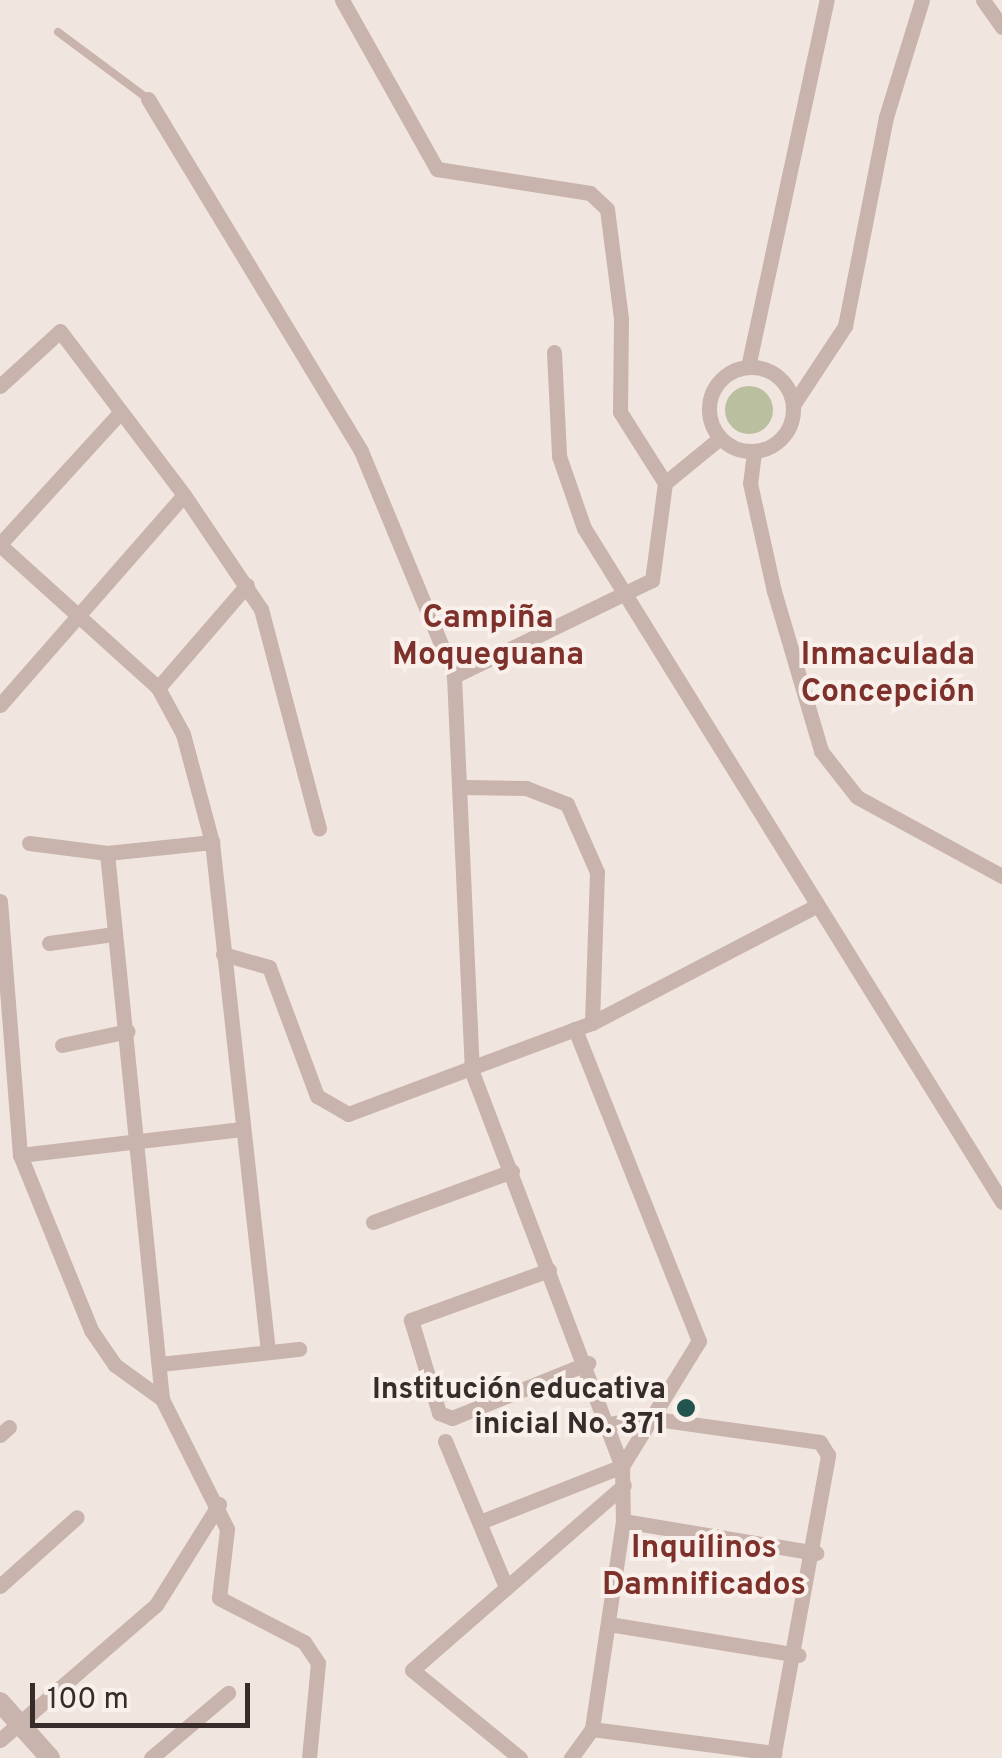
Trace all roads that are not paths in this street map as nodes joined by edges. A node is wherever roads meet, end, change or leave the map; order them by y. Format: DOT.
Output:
graph roads {
  1 [pos="342,0"];
  2 [pos="827,0"];
  3 [pos="922,0"];
  4 [pos="1001,0"];
  5 [pos="986,7"];
  6 [pos="1002,27"];
  7 [pos="58,32"];
  8 [pos="148,99"];
  9 [pos="554,352"];
  10 [pos="748,367"];
  11 [pos="0,386"];
  12 [pos="793,405"];
  13 [pos="116,416"];
  14 [pos="720,438"];
  15 [pos="754,452"];
  16 [pos="665,483"];
  17 [pos="184,495"];
  18 [pos="0,545"];
  19 [pos="248,585"];
  20 [pos="624,595"];
  21 [pos="79,615"];
  22 [pos="454,676"];
  23 [pos="158,688"];
  24 [pos="0,705"];
  25 [pos="463,786"];
  26 [pos="319,828"];
  27 [pos="212,842"];
  28 [pos="28,844"];
  29 [pos="107,853"];
  30 [pos="1002,876"];
  31 [pos="0,901"];
  32 [pos="816,906"];
  33 [pos="114,934"];
  34 [pos="49,943"];
  35 [pos="223,954"];
  36 [pos="592,1023"];
  37 [pos="575,1029"];
  38 [pos="128,1031"];
  39 [pos="62,1045"];
  40 [pos="472,1072"];
  41 [pos="241,1129"];
  42 [pos="140,1136"];
  43 [pos="20,1155"];
  44 [pos="512,1171"];
  45 [pos="1002,1202"];
  46 [pos="373,1222"];
  47 [pos="549,1270"];
  48 [pos="299,1349"];
  49 [pos="268,1352"];
  50 [pos="588,1363"];
  51 [pos="160,1364"];
  52 [pos="162,1399"];
  53 [pos="650,1418"];
  54 [pos="613,1424"];
  55 [pos="445,1441"];
  56 [pos="622,1466"];
  57 [pos="624,1485"];
  58 [pos="219,1504"];
  59 [pos="77,1517"];
  60 [pos="623,1521"];
  61 [pos="480,1522"];
  62 [pos="816,1553"];
  63 [pos="0,1586"];
  64 [pos="506,1587"];
  65 [pos="608,1624"];
  66 [pos="798,1655"];
  67 [pos="228,1693"];
  68 [pos="0,1702"];
  69 [pos="19,1723"];
  70 [pos="592,1729"];
  71 [pos="0,1740"];
  72 [pos="50,1758"];
  73 [pos="151,1758"];
  74 [pos="309,1758"];
  75 [pos="520,1758"];
  76 [pos="572,1758"];
  1 -- 16 [label="street"];
  2 -- 10 [label="street"];
  3 -- 12 [label="street"];
  4 -- 5 [label="street"];
  5 -- 6 [label="street"];
  7 -- 8 [label="lane"];
  8 -- 22 [label="street"];
  9 -- 20 [label="street"];
  10 -- 12 [label="street"];
  10 -- 14 [label="street"];
  11 -- 13 [label="street"];
  12 -- 15 [label="street"];
  13 -- 17 [label="street"];
  13 -- 18 [label="street"];
  14 -- 15 [label="street"];
  14 -- 16 [label="street"];
  15 -- 30 [label="street"];
  16 -- 20 [label="street"];
  17 -- 19 [label="street"];
  17 -- 21 [label="street"];
  18 -- 21 [label="street"];
  19 -- 23 [label="street"];
  19 -- 26 [label="street"];
  20 -- 22 [label="street"];
  20 -- 32 [label="street"];
  21 -- 23 [label="street"];
  21 -- 24 [label="street"];
  22 -- 25 [label="street"];
  23 -- 27 [label="street"];
  25 -- 36 [label="street"];
  25 -- 40 [label="street"];
  27 -- 29 [label="street"];
  27 -- 35 [label="street"];
  28 -- 29 [label="street"];
  29 -- 33 [label="street"];
  31 -- 43 [label="street"];
  32 -- 36 [label="street"];
  32 -- 45 [label="street"];
  33 -- 34 [label="street"];
  33 -- 38 [label="street"];
  35 -- 40 [label="street"];
  35 -- 41 [label="street"];
  36 -- 37 [label="street"];
  37 -- 40 [label="street"];
  37 -- 53 [label="street"];
  38 -- 39 [label="street"];
  38 -- 42 [label="street"];
  40 -- 44 [label="street"];
  41 -- 42 [label="street"];
  41 -- 49 [label="street"];
  42 -- 43 [label="street"];
  42 -- 51 [label="street"];
  43 -- 52 [label="street"];
  44 -- 46 [label="street"];
  44 -- 47 [label="street"];
  47 -- 50 [label="street"];
  47 -- 50 [label="street"];
  48 -- 49 [label="street"];
  49 -- 51 [label="street"];
  50 -- 54 [label="street"];
  51 -- 52 [label="street"];
  52 -- 58 [label="street"];
  53 -- 54 [label="street"];
  53 -- 56 [label="street"];
  53 -- 62 [label="street"];
  54 -- 56 [label="street"];
  55 -- 61 [label="street"];
  56 -- 57 [label="street"];
  56 -- 61 [label="street"];
  57 -- 60 [label="street"];
  57 -- 64 [label="street"];
  58 -- 69 [label="street"];
  58 -- 74 [label="street"];
  59 -- 63 [label="street"];
  60 -- 62 [label="street"];
  60 -- 65 [label="street"];
  61 -- 64 [label="street"];
  62 -- 66 [label="street"];
  64 -- 75 [label="street"];
  65 -- 66 [label="street"];
  65 -- 70 [label="street"];
  66 -- 70 [label="street"];
  67 -- 73 [label="street"];
  68 -- 69 [label="street"];
  69 -- 71 [label="street"];
  69 -- 72 [label="street"];
  70 -- 76 [label="street"];
}
